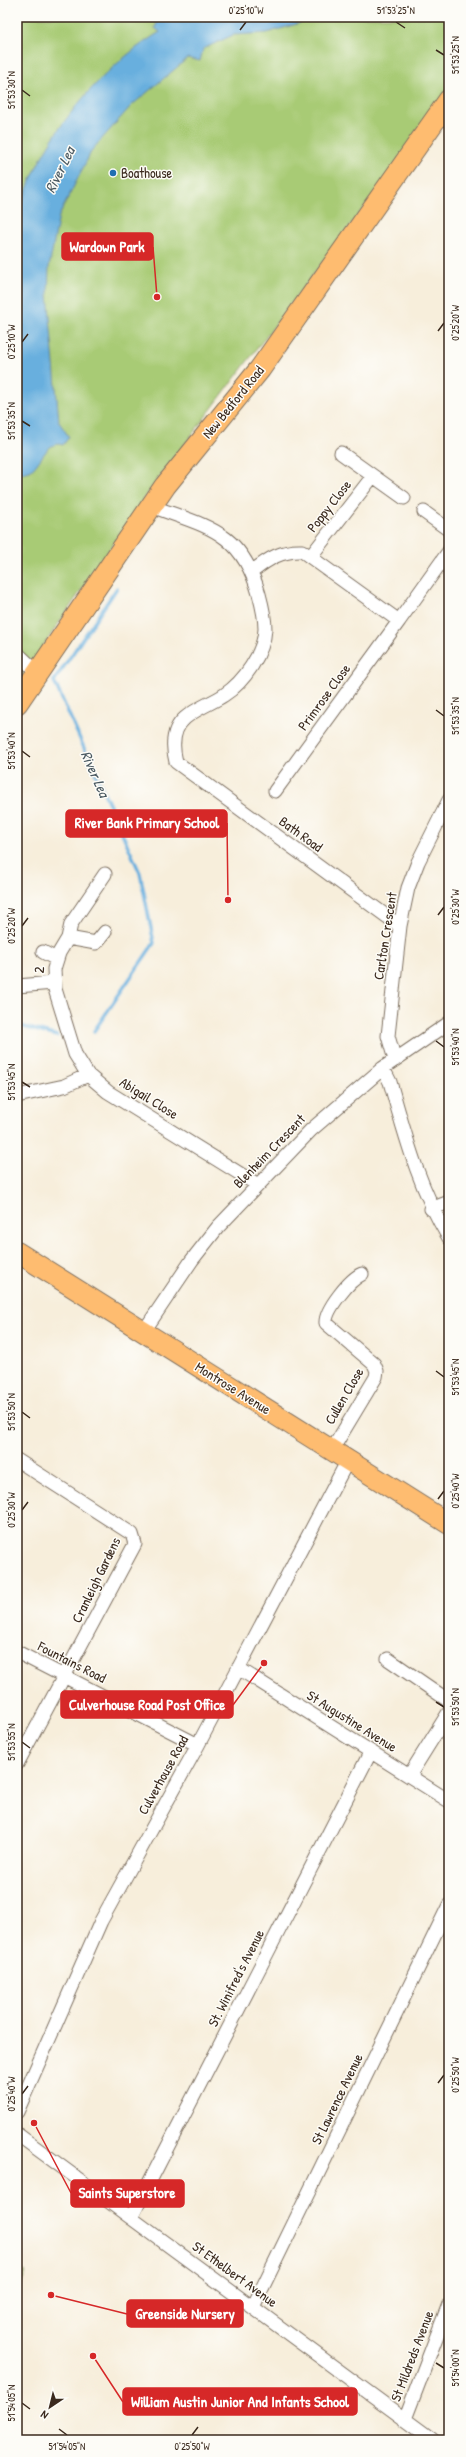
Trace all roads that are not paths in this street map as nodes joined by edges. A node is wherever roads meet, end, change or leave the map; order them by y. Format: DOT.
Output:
graph roads {
  1 [pos="449,100"];
  2 [pos="341,453"];
  3 [pos="373,476"];
  4 [pos="404,498"];
  5 [pos="151,506"];
  6 [pos="424,512"];
  7 [pos="449,530"];
  8 [pos="449,551"];
  9 [pos="311,556"];
  10 [pos="253,571"];
  11 [pos="399,621"];
  12 [pos="17,653"];
  13 [pos="38,673"];
  14 [pos="17,703"];
  15 [pos="275,791"];
  16 [pos="449,800"];
  17 [pos="105,874"];
  18 [pos="400,926"];
  19 [pos="105,932"];
  20 [pos="68,938"];
  21 [pos="44,952"];
  22 [pos="56,959"];
  23 [pos="54,984"];
  24 [pos="17,986"];
  25 [pos="449,1023"];
  26 [pos="395,1060"];
  27 [pos="383,1068"];
  28 [pos="88,1075"];
  29 [pos="17,1096"];
  30 [pos="258,1185"];
  31 [pos="449,1202"];
  32 [pos="431,1209"];
  33 [pos="449,1238"];
  34 [pos="17,1252"];
  35 [pos="362,1274"];
  36 [pos="144,1332"];
  37 [pos="340,1455"];
  38 [pos="17,1460"];
  39 [pos="449,1524"];
  40 [pos="17,1652"];
  41 [pos="388,1659"];
  42 [pos="238,1668"];
  43 [pos="65,1676"];
  44 [pos="449,1701"];
  45 [pos="449,1712"];
  46 [pos="198,1745"];
  47 [pos="370,1753"];
  48 [pos="17,1764"];
  49 [pos="409,1776"];
  50 [pos="449,1801"];
  51 [pos="449,1905"];
  52 [pos="17,2112"];
  53 [pos="17,2134"];
  54 [pos="131,2218"];
  55 [pos="449,2304"];
  56 [pos="253,2307"];
  57 [pos="405,2419"];
  58 [pos="434,2440"];
  1 -- 5 [label="highway, New Bedford Road"];
  2 -- 3 [label="street"];
  3 -- 4 [label="street"];
  3 -- 9 [label="street, Poppy Close"];
  5 -- 10 [label="street"];
  5 -- 13 [label="highway, New Bedford Road"];
  6 -- 7 [label="street"];
  8 -- 11 [label="street, Primrose Close"];
  9 -- 10 [label="street"];
  9 -- 11 [label="street"];
  10 -- 18 [label="street, Bath Road"];
  11 -- 15 [label="street, Primrose Close"];
  12 -- 13 [label="street"];
  13 -- 14 [label="highway, New Bedford Road"];
  16 -- 18 [label="street, Carlton Crescent"];
  17 -- 20 [label="street, 2"];
  18 -- 26 [label="street, Carlton Crescent"];
  19 -- 20 [label="street"];
  20 -- 22 [label="street, 2"];
  21 -- 22 [label="street"];
  22 -- 23 [label="street, 2"];
  23 -- 24 [label="street"];
  23 -- 28 [label="street, 2"];
  25 -- 26 [label="street, Blenheim Crescent"];
  26 -- 27 [label="street, Blenheim Crescent"];
  27 -- 30 [label="street, Blenheim Crescent"];
  27 -- 32 [label="street"];
  28 -- 29 [label="street"];
  28 -- 30 [label="street, Abigail Close"];
  30 -- 36 [label="street, Blenheim Crescent"];
  31 -- 32 [label="street"];
  32 -- 33 [label="street"];
  34 -- 36 [label="main road, Montrose Avenue"];
  35 -- 37 [label="street, Cullen Close"];
  36 -- 37 [label="main road, Montrose Avenue"];
  37 -- 39 [label="main road, Montrose Avenue"];
  37 -- 42 [label="street, Culverhouse Road"];
  38 -- 43 [label="street, Cranleigh Gardens"];
  40 -- 43 [label="street, Fountains Road"];
  41 -- 44 [label="street"];
  42 -- 46 [label="street, Culverhouse Road"];
  42 -- 47 [label="street, St Augustine Avenue"];
  43 -- 46 [label="street, Fountains Road"];
  43 -- 48 [label="street, Cranleigh Gardens"];
  45 -- 49 [label="street"];
  46 -- 52 [label="street, Culverhouse Road"];
  47 -- 49 [label="street, St Augustine Avenue"];
  47 -- 54 [label="street, St. Winifred's Avenue"];
  49 -- 50 [label="street, St Augustine Avenue"];
  51 -- 56 [label="street, St Lawrence Avenue"];
  53 -- 54 [label="street, St Ethelbert Avenue"];
  54 -- 56 [label="street, St Ethelbert Avenue"];
  55 -- 57 [label="street, St Mildreds Avenue"];
  56 -- 57 [label="street, St Ethelbert Avenue"];
  57 -- 58 [label="street, St Ethelbert Avenue"];
}
